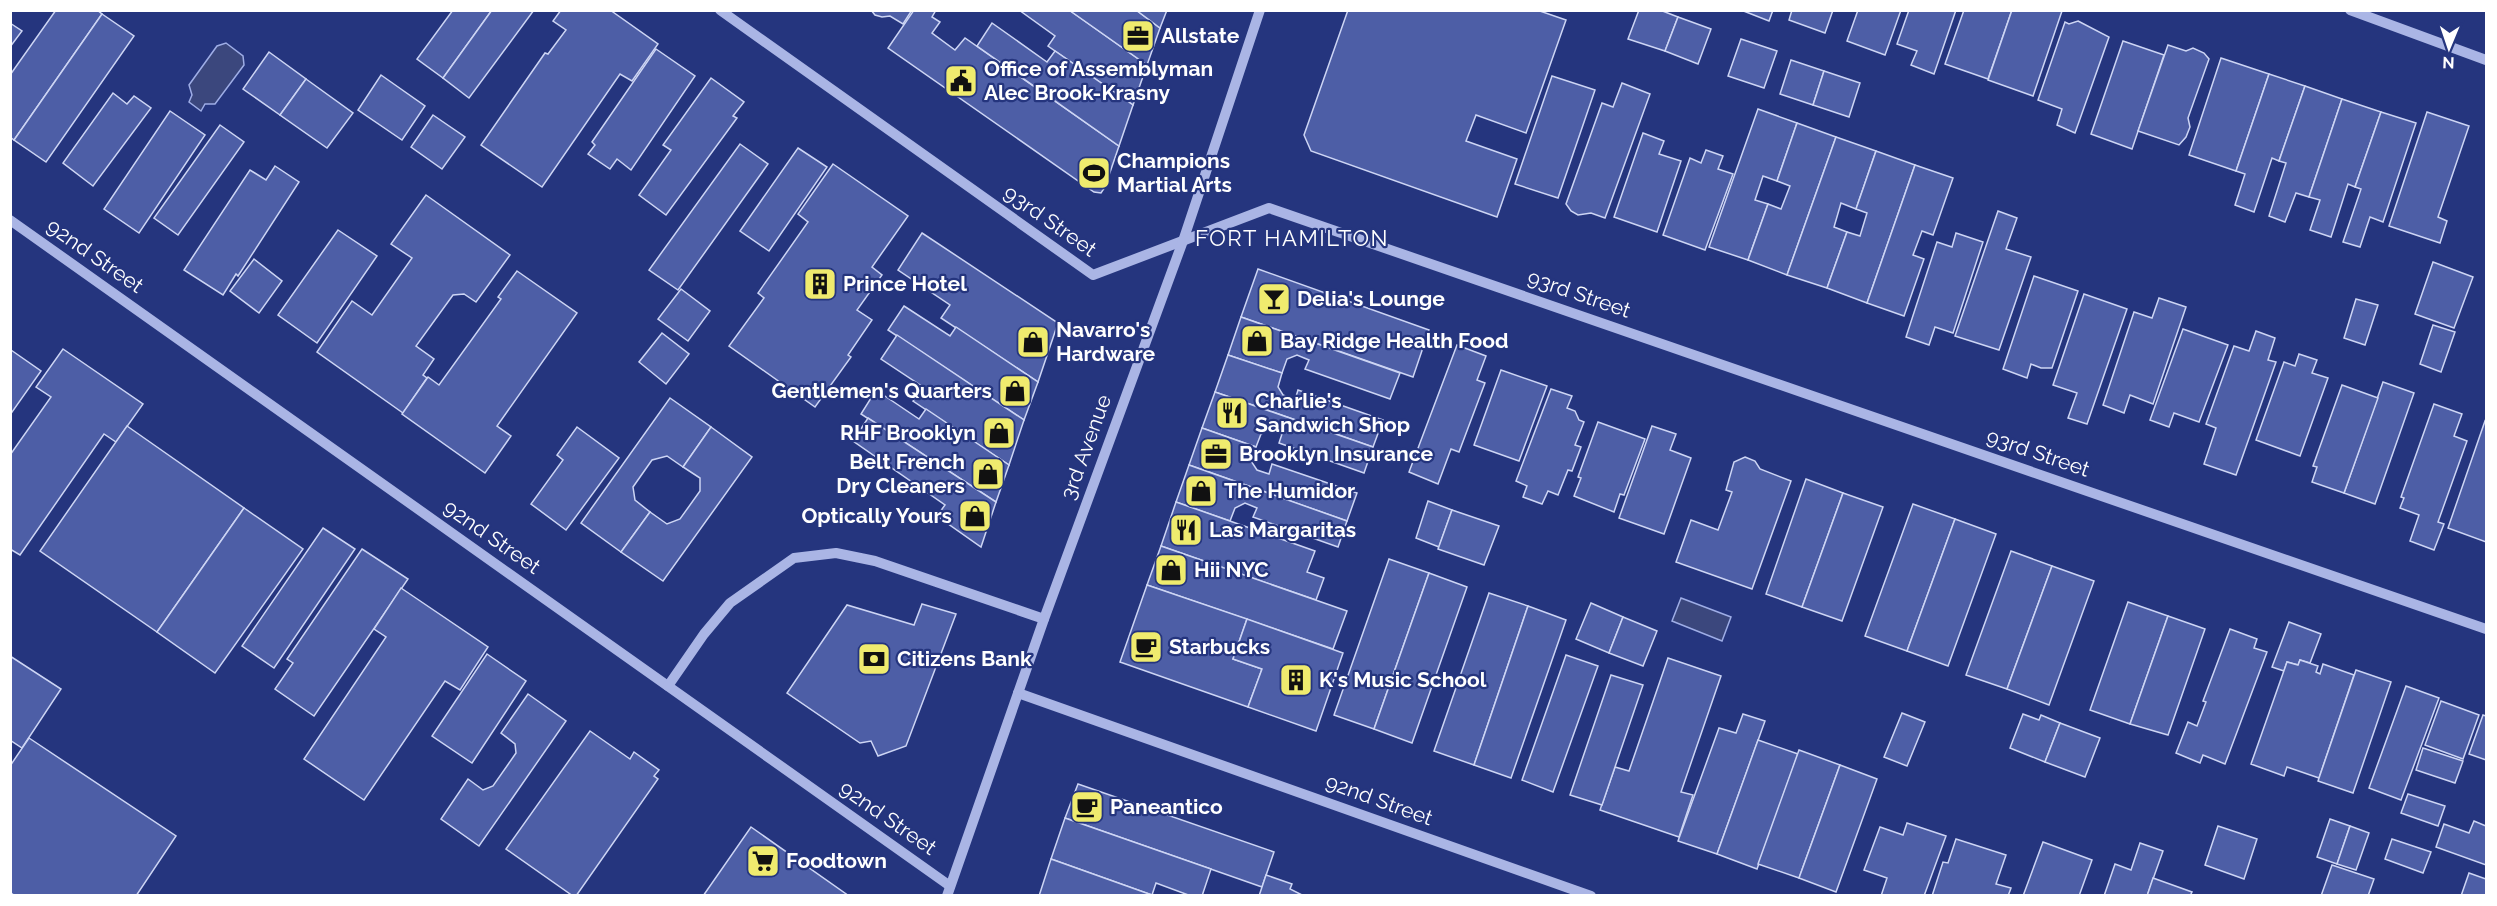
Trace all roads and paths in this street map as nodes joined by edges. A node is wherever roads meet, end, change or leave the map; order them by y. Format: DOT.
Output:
graph roads {
  1 [pos="720,10"];
  2 [pos="1260,10"];
  3 [pos="2350,10"];
  4 [pos="2487,60"];
  5 [pos="10,220"];
  6 [pos="1183,241"];
  7 [pos="1044,619"];
  8 [pos="2487,629"];
  9 [pos="668,686"];
  10 [pos="1018,693"];
  11 [pos="949,891"];
  12 [pos="1591,896"];
  1 -- 6 [label="street, 93rd Street"];
  2 -- 6 [label="street, 3rd Avenue"];
  3 -- 4 [label="street"];
  5 -- 9 [label="street, 92nd Street"];
  6 -- 7 [label="street, 3rd Avenue"];
  6 -- 8 [label="street, 93rd Street"];
  7 -- 9 [label="street"];
  7 -- 10 [label="street, 3rd Avenue"];
  9 -- 11 [label="street, 92nd Street"];
  10 -- 11 [label="street, 3rd Avenue"];
  10 -- 12 [label="street, 92nd Street"];
}
